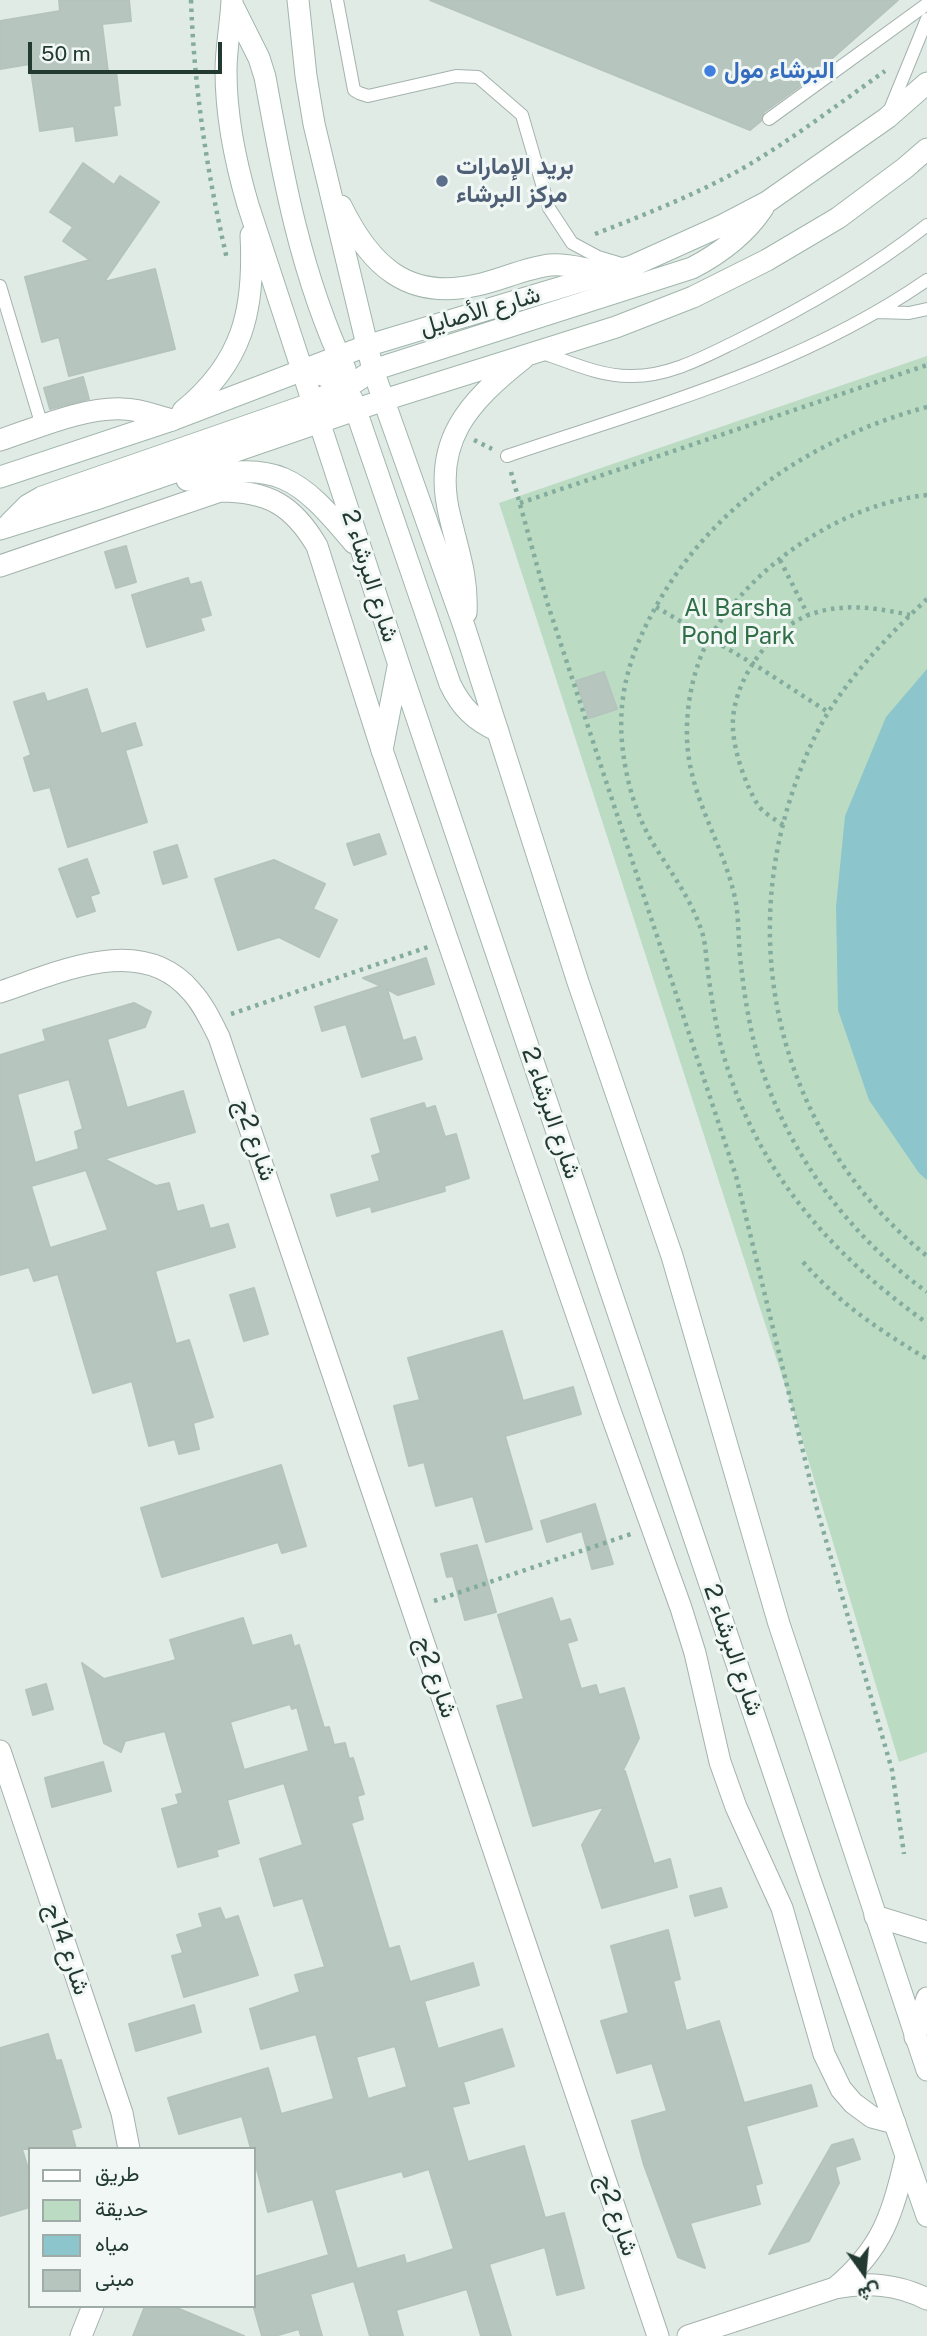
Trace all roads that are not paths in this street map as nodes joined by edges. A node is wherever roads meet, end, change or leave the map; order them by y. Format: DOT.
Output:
graph roads {
  1 [pos="299,0"];
  2 [pos="337,0"];
  3 [pos="232,2"];
  4 [pos="927,4"];
  5 [pos="927,19"];
  6 [pos="927,83"];
  7 [pos="887,118"];
  8 [pos="769,119"];
  9 [pos="927,149"];
  10 [pos="325,172"];
  11 [pos="767,202"];
  12 [pos="248,205"];
  13 [pos="927,225"];
  14 [pos="632,265"];
  15 [pos="609,273"];
  16 [pos="927,280"];
  17 [pos="0,286"];
  18 [pos="927,309"];
  19 [pos="877,312"];
  20 [pos="366,346"];
  21 [pos="535,351"];
  22 [pos="302,370"];
  23 [pos="373,370"];
  24 [pos="345,377"];
  25 [pos="384,400"];
  26 [pos="356,410"];
  27 [pos="316,413"];
  28 [pos="172,420"];
  29 [pos="42,426"];
  30 [pos="0,440"];
  31 [pos="507,456"];
  32 [pos="0,477"];
  33 [pos="93,500"];
  34 [pos="4,528"];
  35 [pos="362,552"];
  36 [pos="0,566"];
  37 [pos="465,629"];
  38 [pos="399,665"];
  39 [pos="498,731"];
  40 [pos="382,750"];
  41 [pos="0,992"];
  42 [pos="0,1751"];
  43 [pos="875,1916"];
  44 [pos="927,1932"];
  45 [pos="927,1998"];
  46 [pos="915,2037"];
  47 [pos="927,2070"];
  48 [pos="895,2123"];
  49 [pos="129,2147"];
  50 [pos="906,2157"];
  51 [pos="927,2216"];
  52 [pos="835,2288"];
  53 [pos="927,2299"];
  54 [pos="92,2308"];
  55 [pos="81,2336"];
  56 [pos="658,2336"];
  57 [pos="688,2336"];
  1 -- 10 [label="street, شارع البرشاء 2"];
  2 -- 14 [label="lane"];
  3 -- 12 [label="street, شارع البرشاء 2"];
  3 -- 24 [label="street"];
  4 -- 8 [label="lane"];
  5 -- 7 [label="lane"];
  6 -- 7 [label="street, شارع الأصايل"];
  7 -- 11 [label="street, شارع الأصايل"];
  9 -- 21 [label="street"];
  10 -- 15 [label="street"];
  10 -- 20 [label="street, شارع البرشاء 2"];
  11 -- 14 [label="street, شارع الأصايل"];
  11 -- 23 [label="street"];
  12 -- 22 [label="street, شارع البرشاء 2"];
  12 -- 28 [label="street"];
  13 -- 21 [label="lane"];
  14 -- 15 [label="street, شارع الأصايل"];
  15 -- 20 [label="street, شارع الأصايل"];
  16 -- 19 [label="lane"];
  17 -- 29 [label="lane"];
  18 -- 19 [label="lane"];
  19 -- 31 [label="lane"];
  20 -- 23 [label="street, شارع البرشاء 2"];
  20 -- 24 [label="street, شارع الأصايل"];
  21 -- 25 [label="street"];
  21 -- 37 [label="street"];
  22 -- 24 [label="street, شارع الأصايل"];
  22 -- 27 [label="street, شارع البرشاء 2"];
  22 -- 28 [label="street, شارع الأصايل"];
  23 -- 24 [label="street"];
  23 -- 25 [label="street, شارع البرشاء 2"];
  24 -- 25 [label="street"];
  24 -- 26 [label="street"];
  24 -- 27 [label="street"];
  25 -- 26 [label="street"];
  25 -- 37 [label="street, شارع البرشاء 2"];
  26 -- 27 [label="street"];
  26 -- 39 [label="street"];
  27 -- 33 [label="street"];
  27 -- 34 [label="street"];
  27 -- 35 [label="street, شارع البرشاء 2"];
  28 -- 29 [label="street"];
  28 -- 32 [label="street, شارع الأصايل"];
  29 -- 30 [label="street"];
  33 -- 34 [label="street"];
  33 -- 35 [label="street"];
  35 -- 38 [label="street, شارع البرشاء 2"];
  36 -- 40 [label="street"];
  37 -- 39 [label="street, شارع البرشاء 2"];
  38 -- 40 [label="street"];
  38 -- 48 [label="street, شارع البرشاء 2"];
  39 -- 43 [label="street, شارع البرشاء 2"];
  40 -- 48 [label="street"];
  41 -- 56 [label="street, شارع 2ج"];
  42 -- 49 [label="street, شارع 14ج"];
  43 -- 44 [label="street"];
  43 -- 46 [label="street, شارع البرشاء 2"];
  45 -- 46 [label="street"];
  46 -- 47 [label="street, شارع البرشاء 2"];
  48 -- 50 [label="street, شارع البرشاء 2"];
  50 -- 51 [label="street, شارع البرشاء 2"];
  50 -- 52 [label="street"];
  52 -- 53 [label="street"];
  52 -- 57 [label="street"];
  54 -- 55 [label="street"];
}
